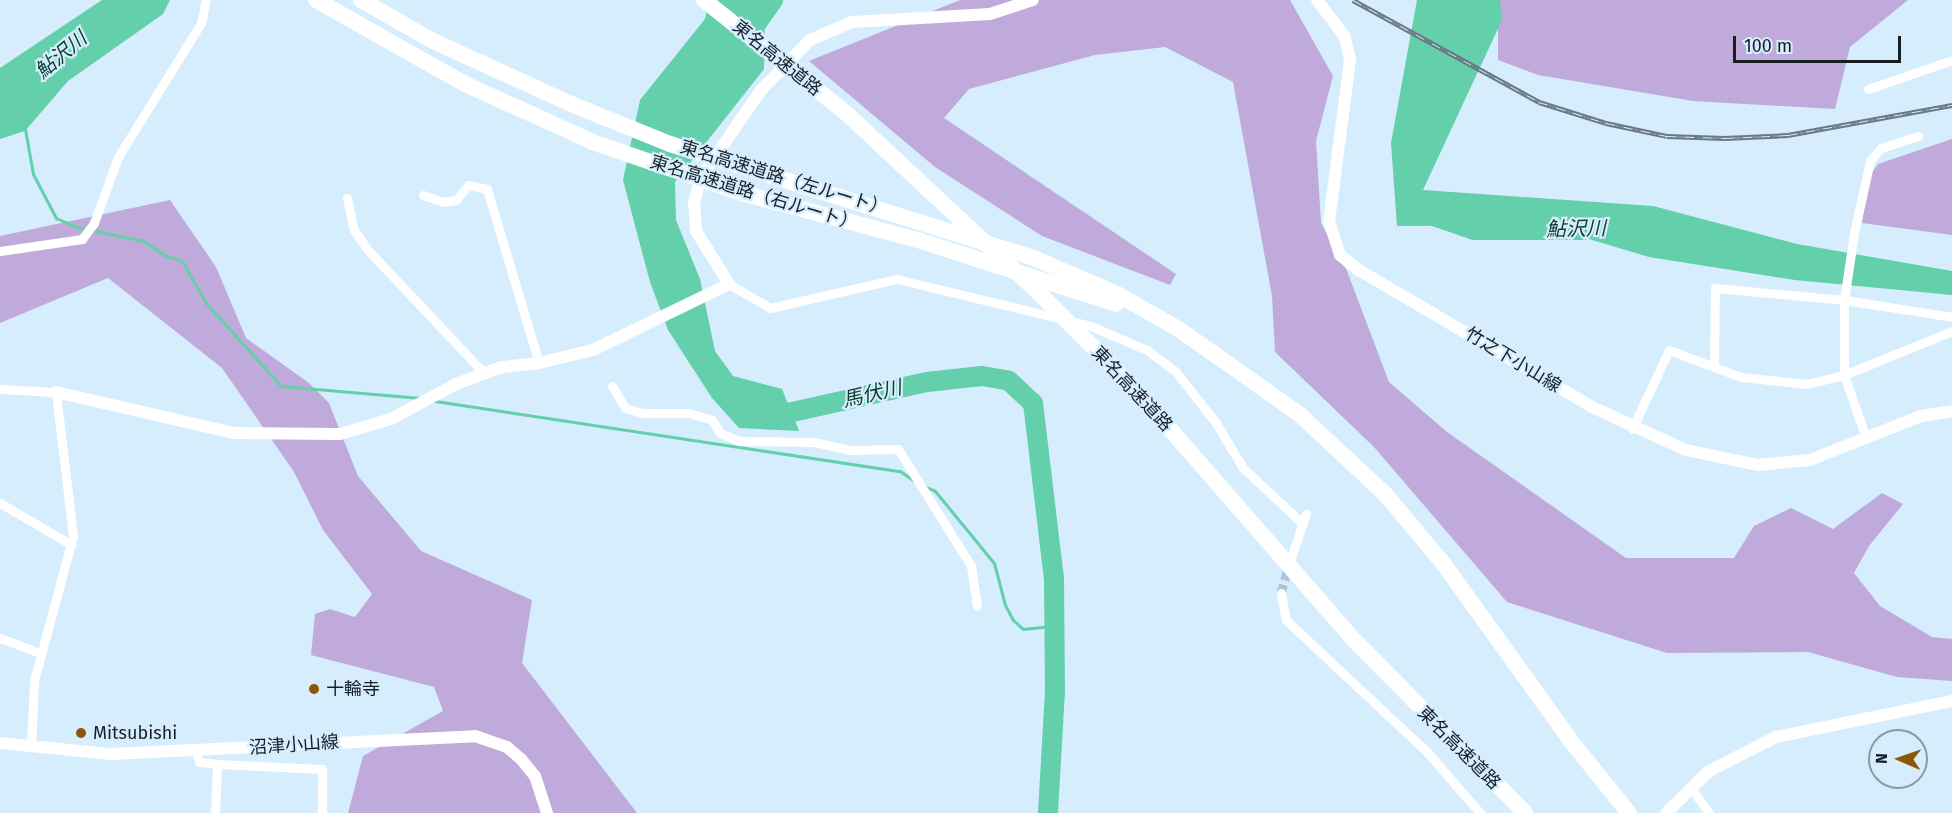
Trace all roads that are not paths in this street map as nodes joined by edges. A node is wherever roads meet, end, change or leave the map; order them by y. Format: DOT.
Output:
graph roads {
  1 [pos="206,0"];
  2 [pos="316,0"];
  3 [pos="361,0"];
  4 [pos="704,0"];
  5 [pos="1033,0"];
  6 [pos="1317,0"];
  7 [pos="1952,60"];
  8 [pos="1868,89"];
  9 [pos="1918,136"];
  10 [pos="423,195"];
  11 [pos="347,198"];
  12 [pos="0,251"];
  13 [pos="729,284"];
  14 [pos="1845,296"];
  15 [pos="1952,317"];
  16 [pos="1952,331"];
  17 [pos="1209,349"];
  18 [pos="539,363"];
  19 [pos="1714,365"];
  20 [pos="484,373"];
  21 [pos="1844,375"];
  22 [pos="612,386"];
  23 [pos="0,389"];
  24 [pos="56,392"];
  25 [pos="1952,411"];
  26 [pos="1632,429"];
  27 [pos="1866,438"];
  28 [pos="0,502"];
  29 [pos="72,545"];
  30 [pos="1291,557"];
  31 [pos="1281,593"];
  32 [pos="977,606"];
  33 [pos="0,638"];
  34 [pos="40,653"];
  35 [pos="1952,701"];
  36 [pos="0,743"];
  37 [pos="31,746"];
  38 [pos="196,752"];
  39 [pos="217,764"];
  40 [pos="1691,788"];
  41 [pos="214,813"];
  42 [pos="321,813"];
  43 [pos="547,813"];
  44 [pos="1480,813"];
  45 [pos="1525,813"];
  46 [pos="1629,813"];
  47 [pos="1666,813"];
  48 [pos="1709,813"];
  1 -- 12 [label="street"];
  2 -- 17 [label="highway, 東名高速道路（右ルート）"];
  3 -- 17 [label="highway, 東名高速道路（左ルート）"];
  4 -- 45 [label="highway, 東名高速道路"];
  5 -- 13 [label="main road"];
  6 -- 26 [label="main road, 竹之下小山線"];
  7 -- 8 [label="street"];
  9 -- 14 [label="street"];
  10 -- 18 [label="street"];
  11 -- 20 [label="street"];
  13 -- 18 [label="main road"];
  13 -- 30 [label="street"];
  14 -- 15 [label="street"];
  14 -- 19 [label="street"];
  14 -- 21 [label="street"];
  16 -- 21 [label="street"];
  17 -- 46 [label="highway"];
  18 -- 20 [label="main road"];
  19 -- 21 [label="street"];
  19 -- 26 [label="street"];
  20 -- 24 [label="main road"];
  21 -- 27 [label="street"];
  22 -- 32 [label="street"];
  23 -- 24 [label="street"];
  24 -- 29 [label="street"];
  25 -- 27 [label="main road, 竹之下小山線"];
  26 -- 27 [label="main road, 竹之下小山線"];
  28 -- 29 [label="street"];
  29 -- 34 [label="street"];
  31 -- 44 [label="street"];
  33 -- 34 [label="street"];
  34 -- 37 [label="street"];
  35 -- 40 [label="main road"];
  36 -- 37 [label="main road, 沼津小山線"];
  37 -- 38 [label="main road, 沼津小山線"];
  38 -- 39 [label="street"];
  38 -- 43 [label="main road, 沼津小山線"];
  39 -- 41 [label="street"];
  39 -- 42 [label="street"];
  40 -- 47 [label="main road"];
  40 -- 48 [label="street"];
}
